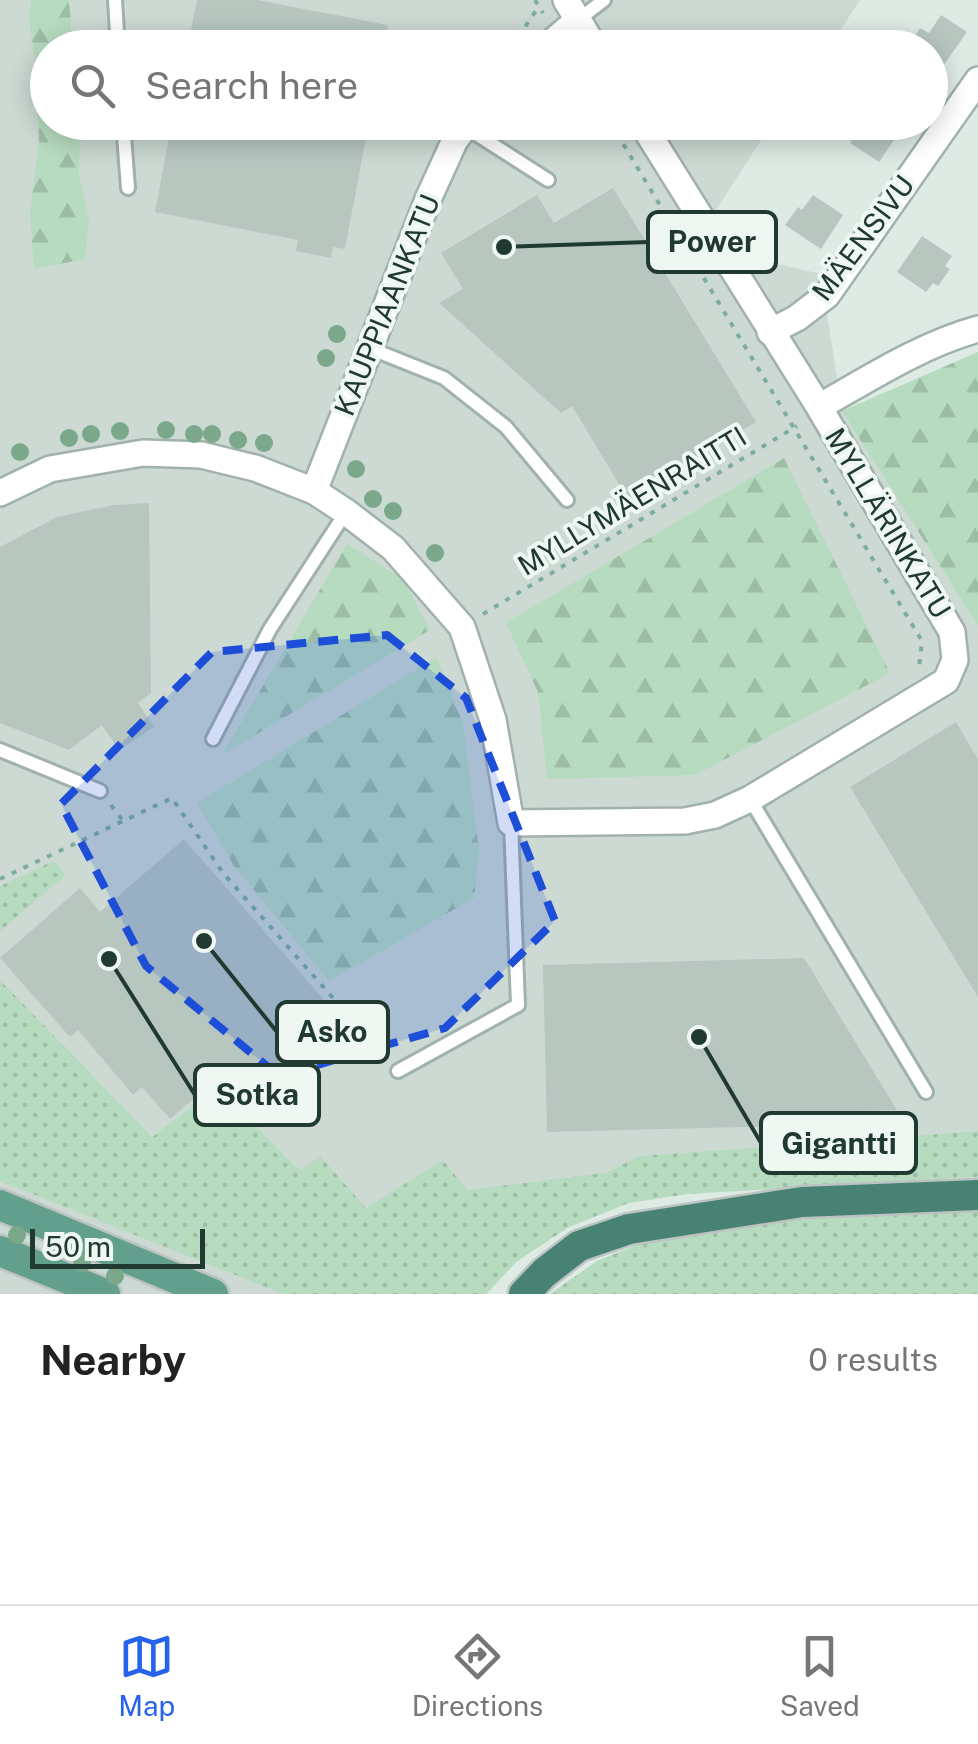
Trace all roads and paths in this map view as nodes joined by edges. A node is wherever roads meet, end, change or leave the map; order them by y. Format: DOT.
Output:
graph roads {
  1 [pos="115,0"];
  2 [pos="604,0"];
  3 [pos="539,6"];
  4 [pos="572,10"];
  5 [pos="117,30"];
  6 [pos="523,30"];
  7 [pos="978,80"];
  8 [pos="948,122"];
  9 [pos="125,140"];
  10 [pos="455,140"];
  11 [pos="489,140"];
  12 [pos="621,140"];
  13 [pos="652,140"];
  14 [pos="936,140"];
  15 [pos="548,180"];
  16 [pos="128,188"];
  17 [pos="978,328"];
  18 [pos="770,332"];
  19 [pos="369,348"];
  20 [pos="819,406"];
  21 [pos="795,426"];
  22 [pos="314,491"];
  23 [pos="0,492"];
  24 [pos="567,500"];
  25 [pos="346,512"];
  26 [pos="462,626"];
  27 [pos="918,674"];
  28 [pos="214,739"];
  29 [pos="0,750"];
  30 [pos="100,791"];
  31 [pos="750,799"];
  32 [pos="511,823"];
  33 [pos="0,879"];
  34 [pos="398,1072"];
  35 [pos="926,1092"];
  36 [pos="978,1195"];
  37 [pos="0,1205"];
  38 [pos="0,1252"];
  39 [pos="105,1294"];
  40 [pos="213,1294"];
  41 [pos="524,1294"];
  1 -- 5 [label="lane"];
  2 -- 4 [label="lane"];
  3 -- 6 [label="path"];
  7 -- 8 [label="street, MÄENSIVU"];
  9 -- 16 [label="lane"];
  10 -- 19 [label="street, KAUPPIAANKATU"];
  11 -- 15 [label="lane"];
  12 -- 21 [label="path"];
  13 -- 18 [label="street, MYLLÄRINKATU"];
  14 -- 18 [label="street, MÄENSIVU"];
  17 -- 20 [label="street"];
  18 -- 20 [label="street, MYLLÄRINKATU"];
  19 -- 22 [label="street, KAUPPIAANKATU"];
  19 -- 24 [label="lane"];
  20 -- 21 [label="path, MYLLYMÄENRAITTI"];
  20 -- 31 [label="street, MYLLÄRINKATU"];
  21 -- 26 [label="path, MYLLYMÄENRAITTI"];
  21 -- 27 [label="path"];
  22 -- 23 [label="street"];
  22 -- 25 [label="street"];
  25 -- 26 [label="street"];
  25 -- 28 [label="lane"];
  26 -- 32 [label="street"];
  29 -- 30 [label="lane"];
  31 -- 32 [label="street, MYLLÄRINKATU"];
  31 -- 35 [label="lane"];
  32 -- 34 [label="lane"];
  33 -- 34 [label="path"];
  36 -- 41 [label="highway"];
  37 -- 40 [label="main road"];
  38 -- 39 [label="main road"];
}
